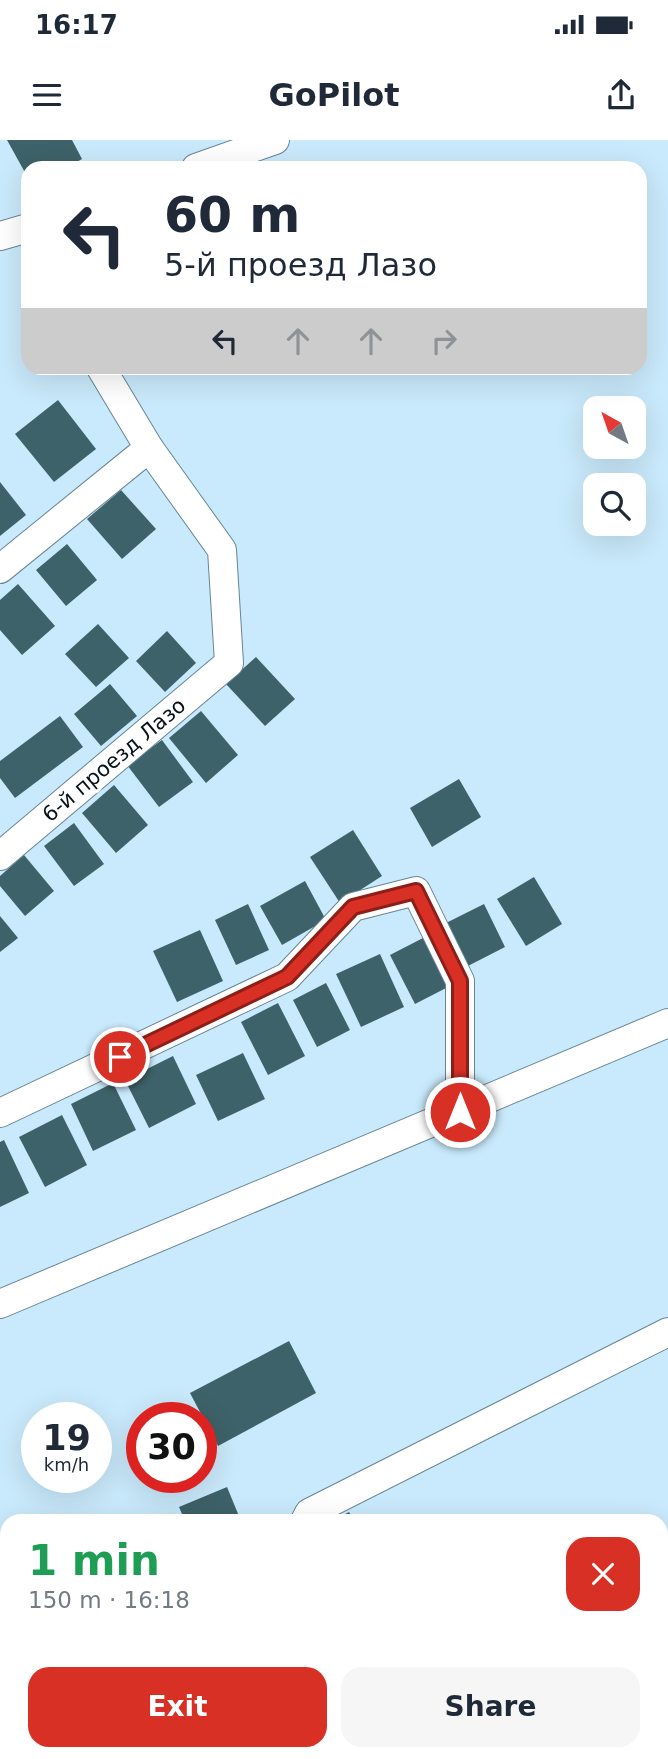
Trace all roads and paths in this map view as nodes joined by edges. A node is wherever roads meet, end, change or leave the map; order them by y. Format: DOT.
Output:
graph roads {
  1 [pos="275,140"];
  2 [pos="216,161"];
  3 [pos="105,375"];
  4 [pos="149,448"];
  5 [pos="0,569"];
  6 [pos="0,856"];
  7 [pos="668,1023"];
  8 [pos="460,1112"];
  9 [pos="0,1113"];
  10 [pos="0,1304"];
  11 [pos="668,1332"];
  12 [pos="313,1514"];
  1 -- 2 [label="street"];
  3 -- 4 [label="street"];
  4 -- 5 [label="street"];
  4 -- 6 [label="street, 6-й проезд Лазо"];
  7 -- 8 [label="street"];
  8 -- 9 [label="street"];
  8 -- 10 [label="street"];
  11 -- 12 [label="street"];
}
